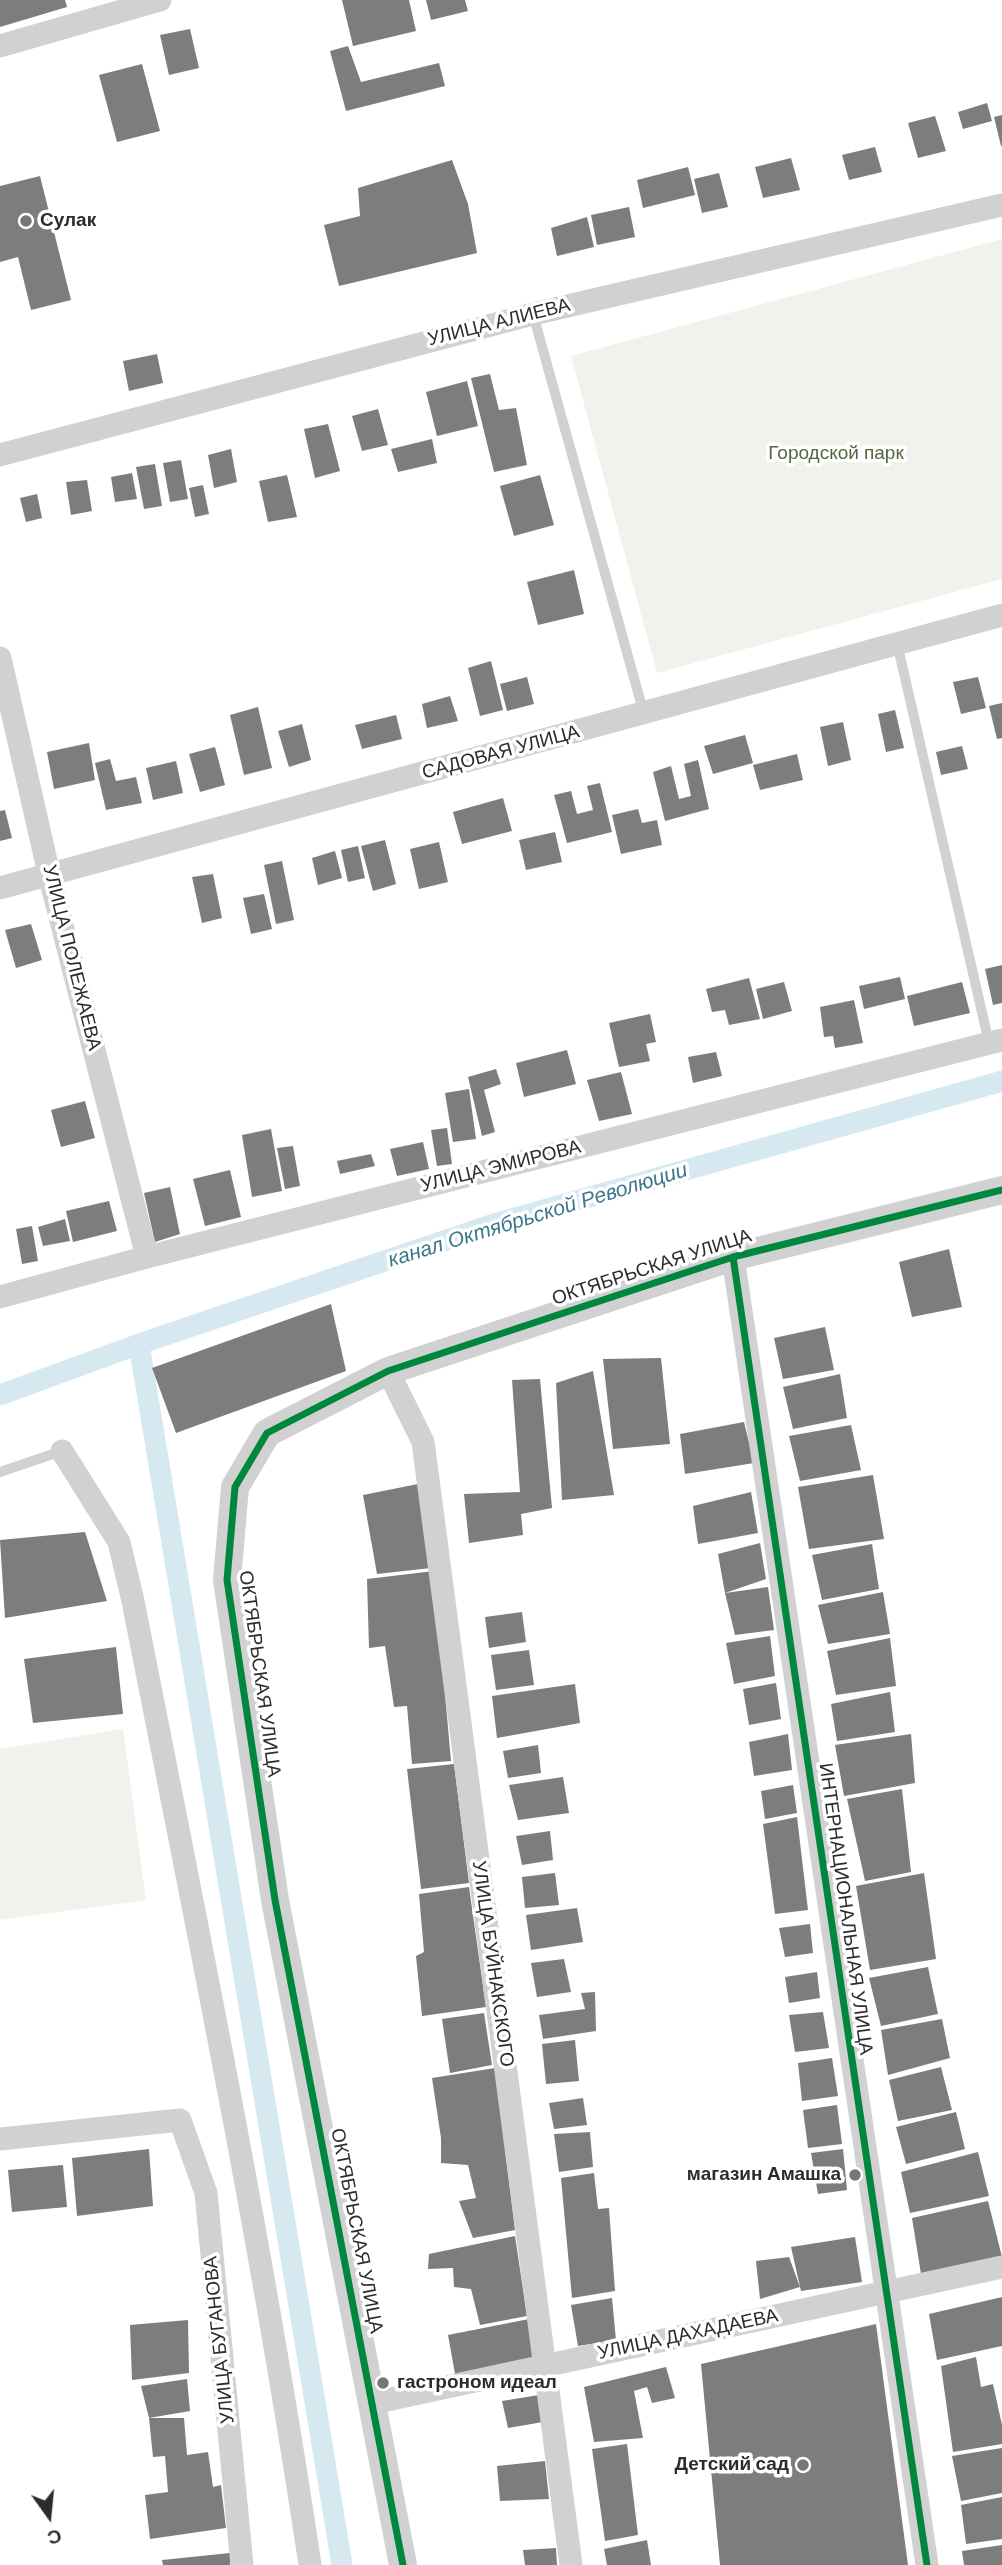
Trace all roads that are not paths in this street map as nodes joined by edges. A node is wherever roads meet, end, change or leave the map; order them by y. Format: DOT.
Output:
graph roads {
  1 [pos="160,0"];
  2 [pos="0,46"];
  3 [pos="1002,205"];
  4 [pos="533,314"];
  5 [pos="0,455"];
  6 [pos="1002,615"];
  7 [pos="897,643"];
  8 [pos="0,658"];
  9 [pos="644,714"];
  10 [pos="49,874"];
  11 [pos="0,888"];
  12 [pos="996,1041"];
  13 [pos="1002,1190"];
  14 [pos="147,1256"];
  15 [pos="733,1257"];
  16 [pos="0,1297"];
  17 [pos="388,1371"];
  18 [pos="62,1451"];
  19 [pos="0,1472"];
  20 [pos="0,2139"];
  21 [pos="1002,2267"];
  22 [pos="886,2293"];
  23 [pos="545,2365"];
  24 [pos="373,2403"];
  25 [pos="242,2565"];
  26 [pos="310,2565"];
  27 [pos="403,2565"];
  28 [pos="571,2565"];
  29 [pos="927,2565"];
  1 -- 2 [label="street"];
  3 -- 4 [label="street, УЛИЦА АЛИЕВА"];
  4 -- 5 [label="street, УЛИЦА АЛИЕВА"];
  4 -- 9 [label="lane"];
  6 -- 7 [label="street, САДОВАЯ УЛИЦА"];
  7 -- 9 [label="street, САДОВАЯ УЛИЦА"];
  7 -- 12 [label="lane"];
  8 -- 10 [label="street, УЛИЦА ПОЛЕЖАЕВА"];
  9 -- 10 [label="street, САДОВАЯ УЛИЦА"];
  10 -- 11 [label="street, САДОВАЯ УЛИЦА"];
  10 -- 14 [label="street, УЛИЦА ПОЛЕЖАЕВА"];
  12 -- 14 [label="street, УЛИЦА ЭМИРОВА"];
  13 -- 15 [label="street, ОКТЯБРЬСКАЯ УЛИЦА"];
  14 -- 16 [label="street, УЛИЦА ЭМИРОВА"];
  15 -- 17 [label="street, ОКТЯБРЬСКАЯ УЛИЦА"];
  15 -- 22 [label="street, ИНТЕРНАЦИОНАЛЬНАЯ УЛИЦА"];
  17 -- 23 [label="street, УЛИЦА БУЙНАКСКОГО"];
  17 -- 24 [label="street, ОКТЯБРЬСКАЯ УЛИЦА"];
  18 -- 19 [label="lane"];
  18 -- 26 [label="street"];
  20 -- 25 [label="street, УЛИЦА БУГАНОВА"];
  21 -- 22 [label="street, УЛИЦА ДАХАДАЕВА"];
  22 -- 23 [label="street, УЛИЦА ДАХАДАЕВА"];
  22 -- 29 [label="street, ИНТЕРНАЦИОНАЛЬНАЯ УЛИЦА"];
  23 -- 24 [label="street, УЛИЦА ДАХАДАЕВА"];
  23 -- 28 [label="street, УЛИЦА БУЙНАКСКОГО"];
  24 -- 27 [label="street, ОКТЯБРЬСКАЯ УЛИЦА"];
}
